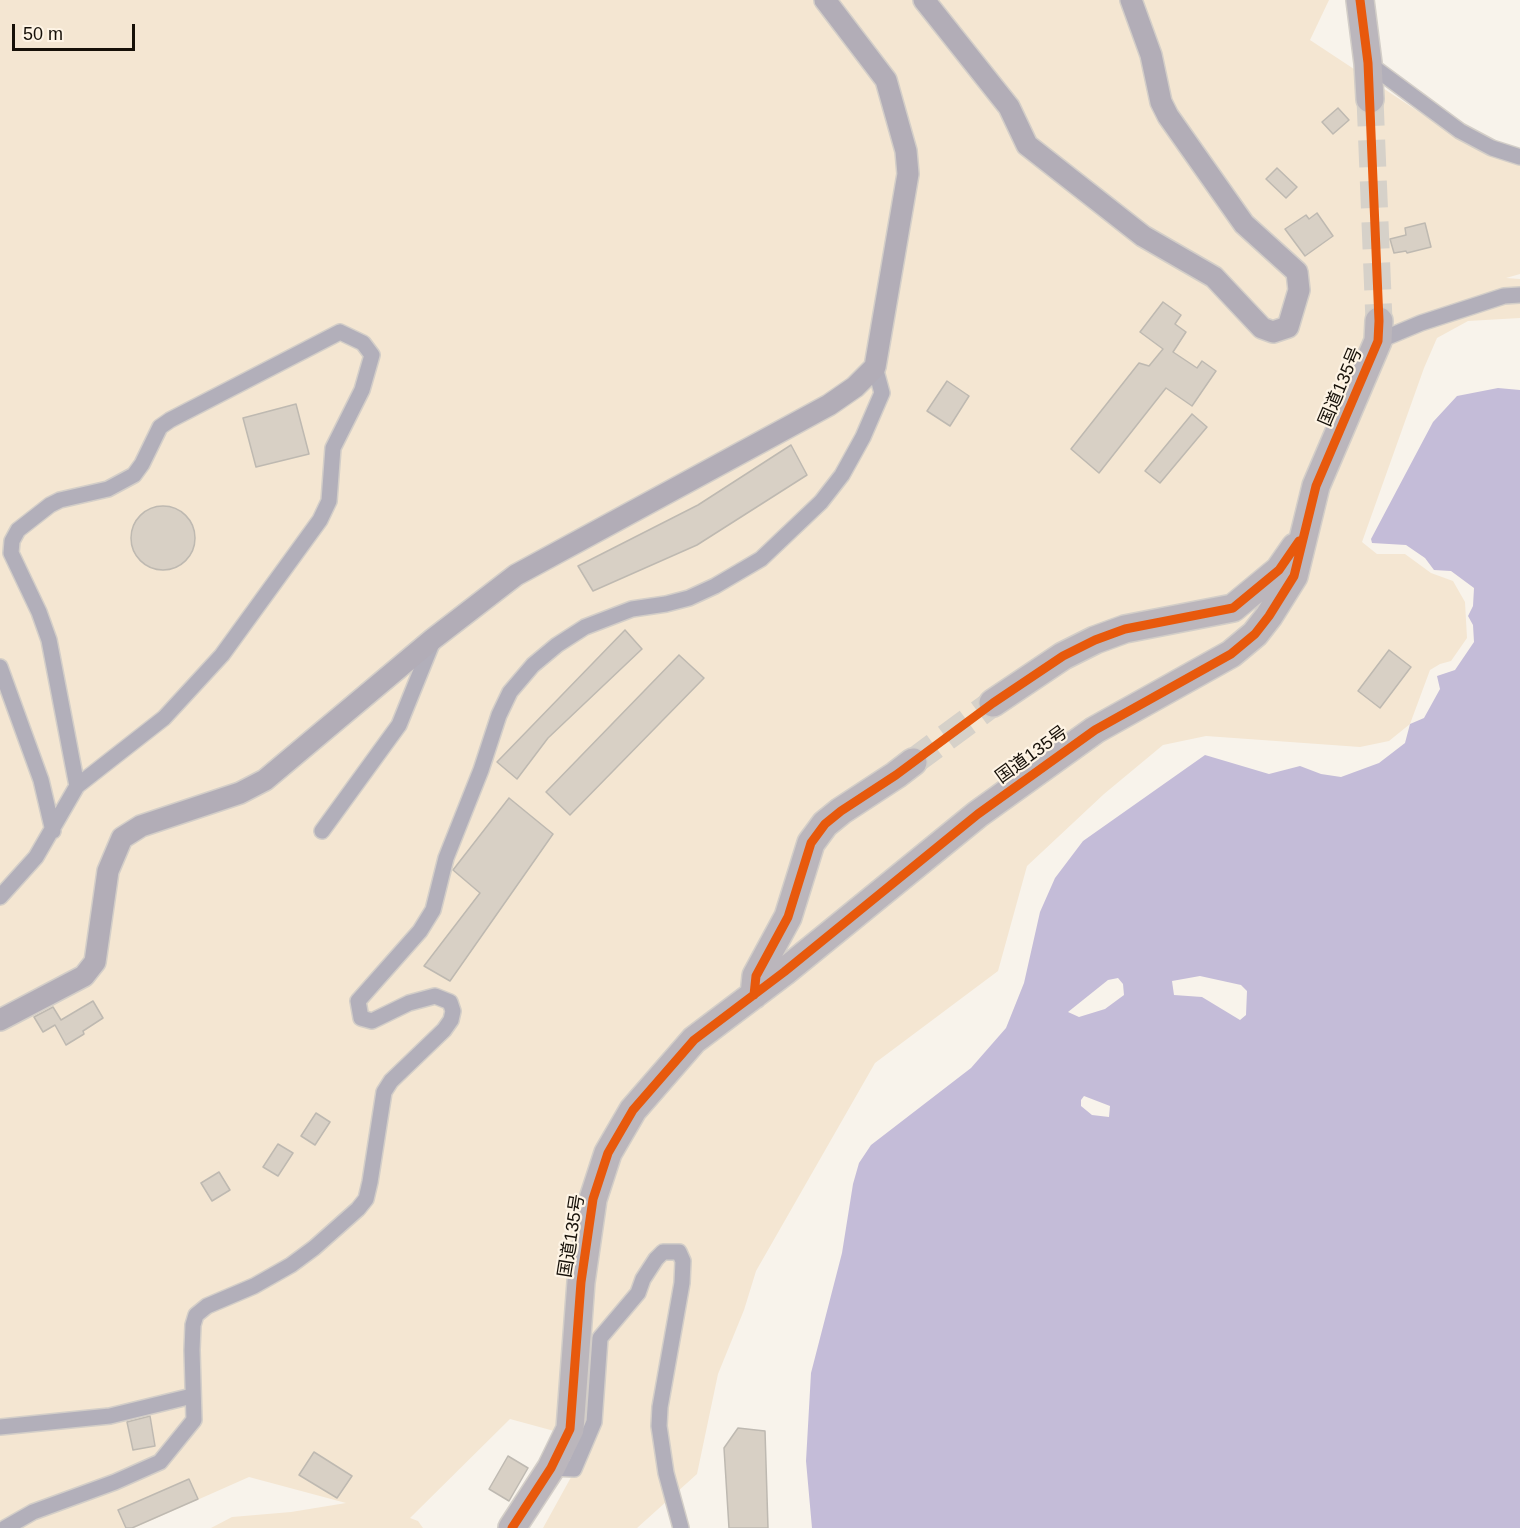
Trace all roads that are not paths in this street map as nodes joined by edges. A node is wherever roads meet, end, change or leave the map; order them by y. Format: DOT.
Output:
graph roads {
  1 [pos="825,0"];
  2 [pos="924,0"];
  3 [pos="1131,0"];
  4 [pos="1360,0"];
  5 [pos="1368,63"];
  6 [pos="1370,99"];
  7 [pos="1520,157"];
  8 [pos="1520,295"];
  9 [pos="1379,331"];
  10 [pos="875,367"];
  11 [pos="1304,534"];
  12 [pos="433,639"];
  13 [pos="0,668"];
  14 [pos="993,703"];
  15 [pos="912,762"];
  16 [pos="77,786"];
  17 [pos="53,831"];
  18 [pos="322,831"];
  19 [pos="0,897"];
  20 [pos="754,995"];
  21 [pos="0,1019"];
  22 [pos="192,1396"];
  23 [pos="0,1427"];
  24 [pos="551,1468"];
  25 [pos="5,1528"];
  26 [pos="512,1528"];
  27 [pos="681,1528"];
  1 -- 10 [label="street"];
  2 -- 3 [label="street"];
  4 -- 5 [label="highway"];
  5 -- 6 [label="highway"];
  5 -- 7 [label="street"];
  8 -- 9 [label="street"];
  9 -- 11 [label="highway, 国道135号"];
  10 -- 12 [label="street"];
  10 -- 22 [label="street"];
  11 -- 14 [label="highway, 国道135号"];
  11 -- 20 [label="highway, 国道135号"];
  12 -- 18 [label="street"];
  12 -- 21 [label="street"];
  13 -- 17 [label="street"];
  15 -- 20 [label="highway"];
  16 -- 16 [label="street"];
  16 -- 17 [label="street"];
  17 -- 19 [label="street"];
  20 -- 24 [label="highway, 国道135号"];
  22 -- 23 [label="street"];
  22 -- 25 [label="street"];
  24 -- 26 [label="highway, 国道135号"];
  24 -- 27 [label="street"];
}
